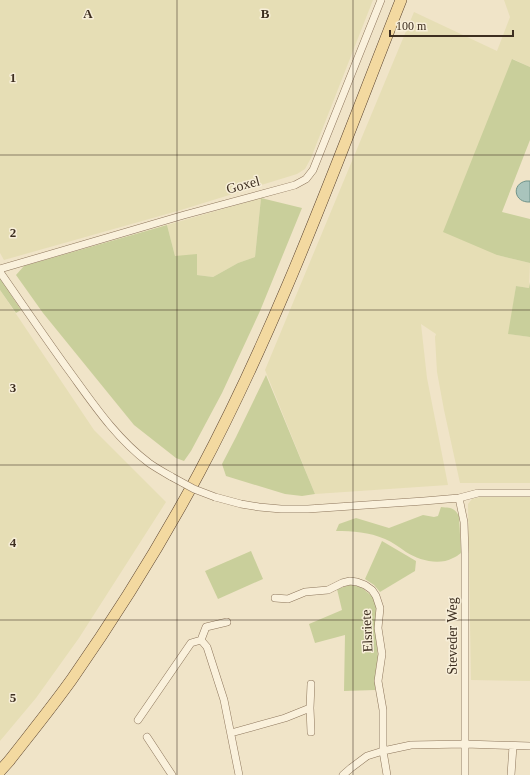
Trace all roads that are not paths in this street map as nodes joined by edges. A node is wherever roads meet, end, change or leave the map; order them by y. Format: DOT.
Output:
graph roads {
  1 [pos="381,0"];
  2 [pos="402,0"];
  3 [pos="0,269"];
  4 [pos="0,272"];
  5 [pos="530,493"];
  6 [pos="459,498"];
  7 [pos="275,598"];
  8 [pos="227,622"];
  9 [pos="200,640"];
  10 [pos="311,684"];
  11 [pos="310,708"];
  12 [pos="138,720"];
  13 [pos="311,732"];
  14 [pos="231,734"];
  15 [pos="147,737"];
  16 [pos="465,744"];
  17 [pos="513,746"];
  18 [pos="530,746"];
  19 [pos="383,751"];
  20 [pos="0,771"];
  21 [pos="237,774"];
  22 [pos="172,775"];
  23 [pos="343,775"];
  24 [pos="388,775"];
  25 [pos="465,775"];
  26 [pos="511,775"];
  1 -- 3 [label="street, Goxel"];
  2 -- 20 [label="main road"];
  4 -- 6 [label="street, bridge"];
  5 -- 6 [label="street"];
  6 -- 16 [label="street, Steveder Weg"];
  7 -- 19 [label="street, Elsriete"];
  8 -- 9 [label="street"];
  9 -- 12 [label="street"];
  9 -- 14 [label="street"];
  10 -- 11 [label="street"];
  11 -- 13 [label="street"];
  11 -- 14 [label="street"];
  14 -- 21 [label="street"];
  15 -- 22 [label="street"];
  16 -- 17 [label="street"];
  16 -- 19 [label="street"];
  16 -- 25 [label="street, Steveder Weg"];
  17 -- 18 [label="street"];
  17 -- 26 [label="street"];
  19 -- 23 [label="street"];
  19 -- 24 [label="street, Elsriete"];
}
